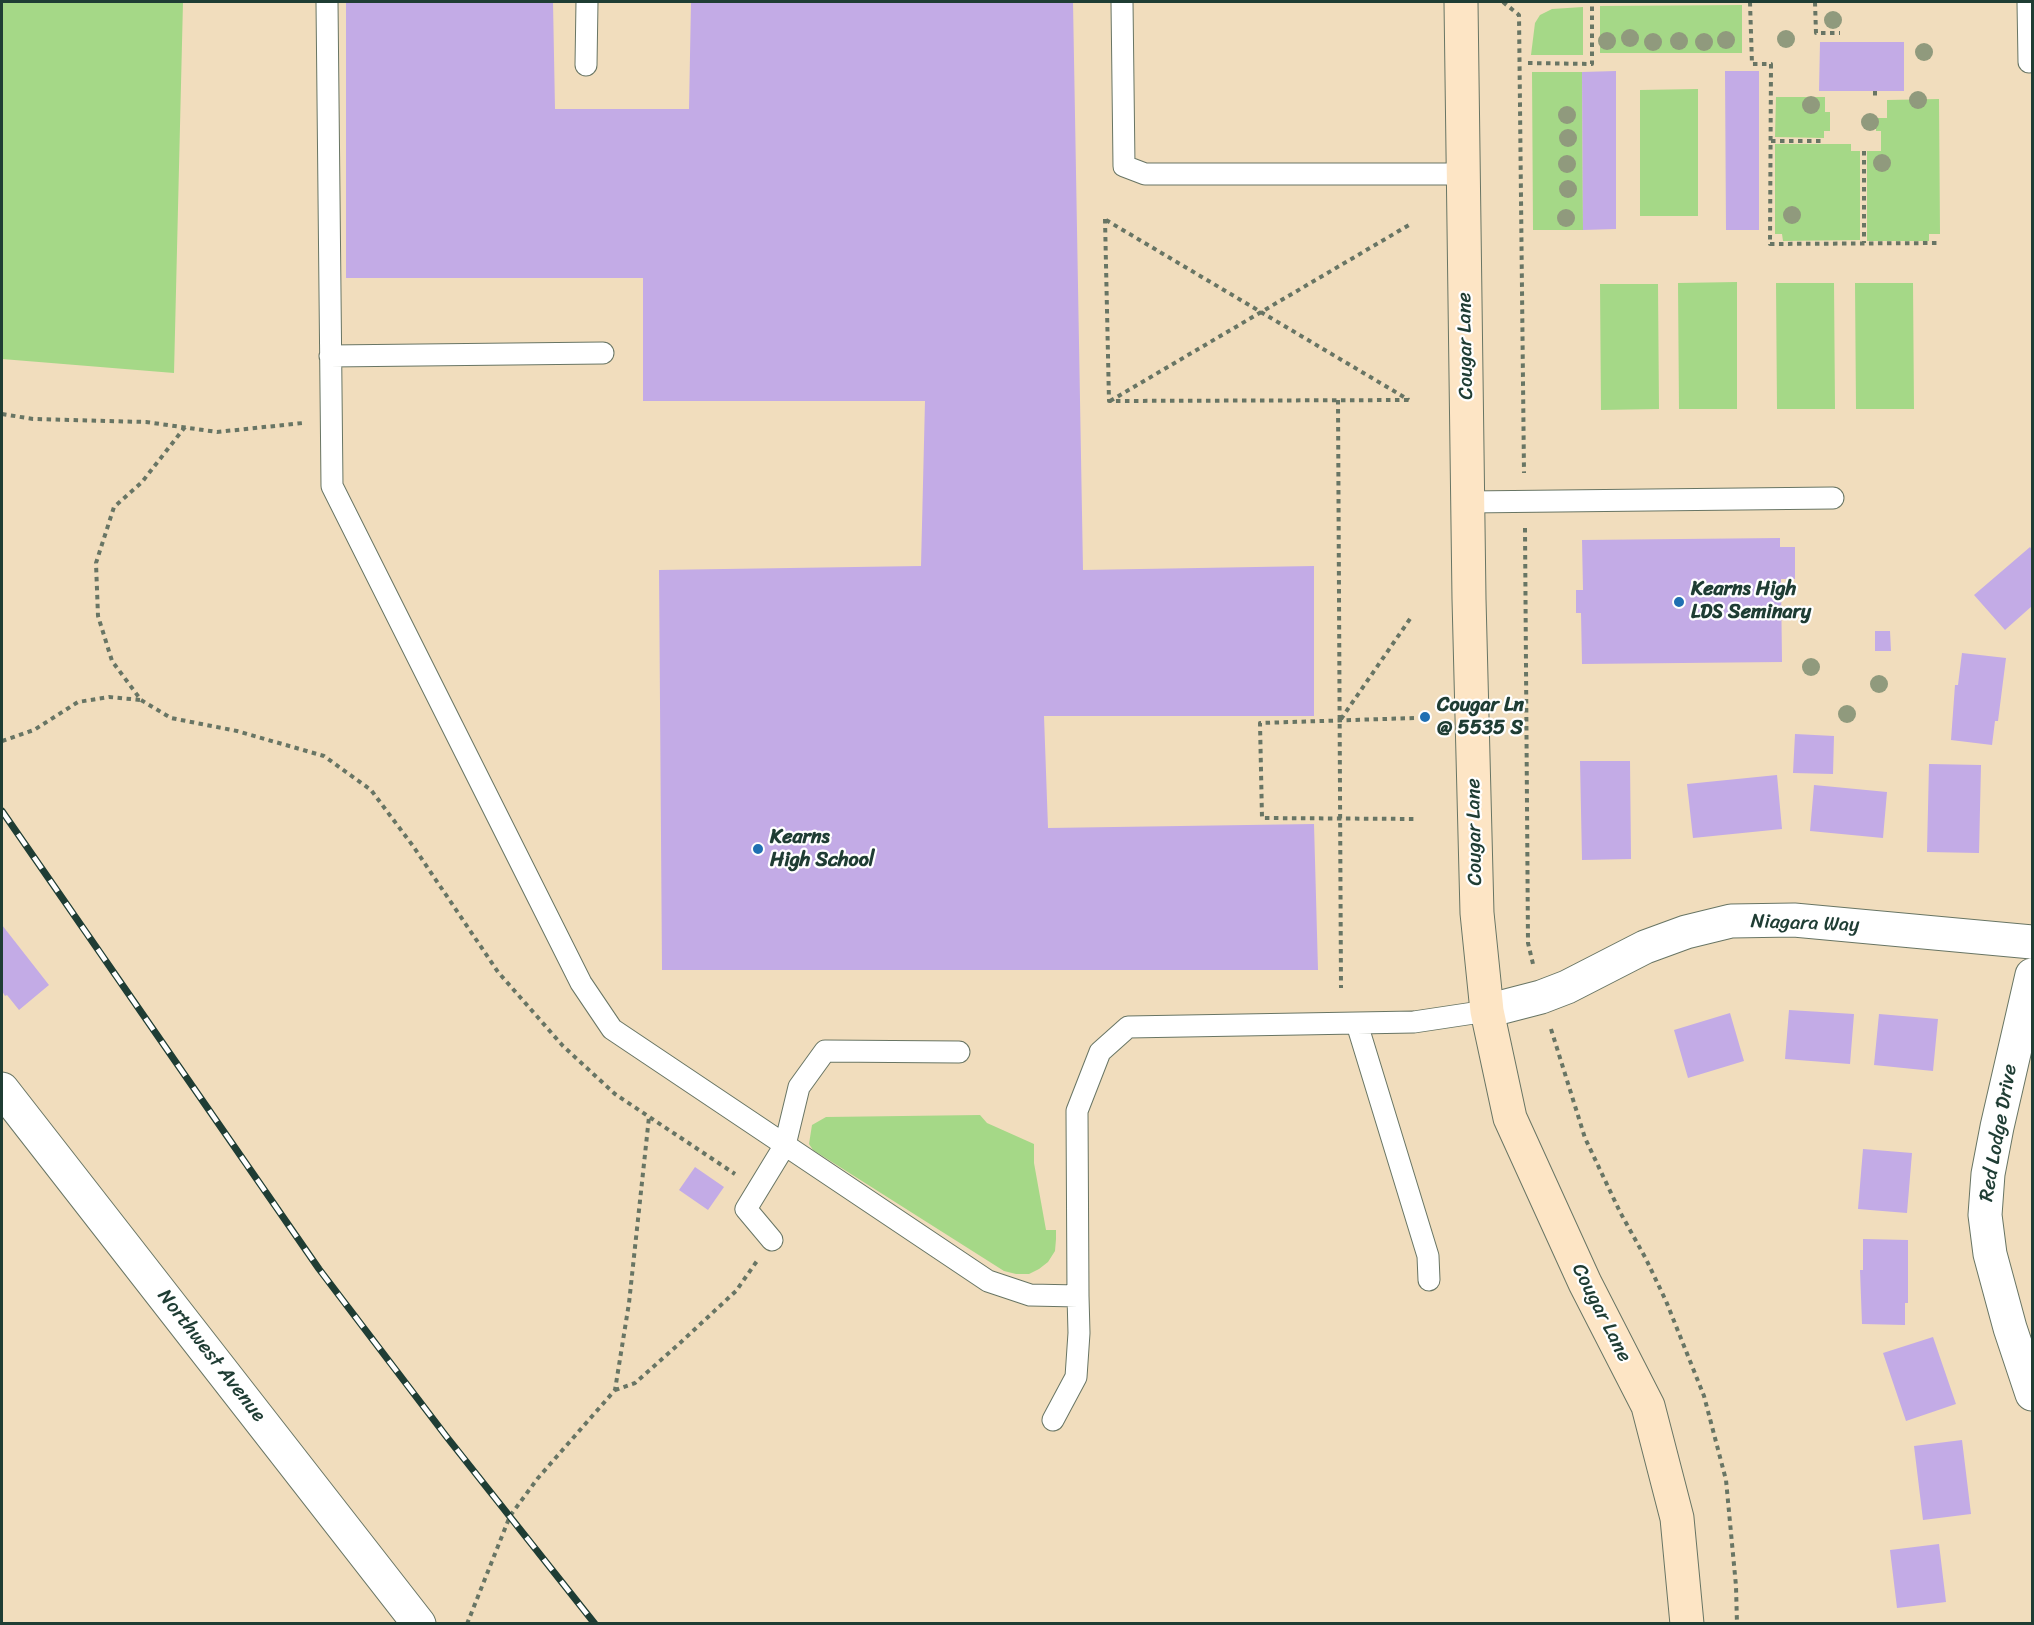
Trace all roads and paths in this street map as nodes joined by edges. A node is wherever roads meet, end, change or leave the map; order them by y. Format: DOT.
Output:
graph roads {
  1 [pos="327,2"];
  2 [pos="587,2"];
  3 [pos="1122,2"];
  4 [pos="1461,2"];
  5 [pos="1503,2"];
  6 [pos="1750,2"];
  7 [pos="1815,2"];
  8 [pos="2028,2"];
  9 [pos="1592,3"];
  10 [pos="1519,15"];
  11 [pos="1840,33"];
  12 [pos="2029,62"];
  13 [pos="1528,63"];
  14 [pos="586,65"];
  15 [pos="1875,91"];
  16 [pos="1875,99"];
  17 [pos="1770,141"];
  18 [pos="1824,141"];
  19 [pos="1864,151"];
  20 [pos="1464,174"];
  21 [pos="1409,225"];
  22 [pos="1864,243"];
  23 [pos="1940,243"];
  24 [pos="1261,312"];
  25 [pos="603,353"];
  26 [pos="330,356"];
  27 [pos="1338,400"];
  28 [pos="1109,401"];
  29 [pos="2,414"];
  30 [pos="330,422"];
  31 [pos="185,427"];
  32 [pos="1833,498"];
  33 [pos="1468,502"];
  34 [pos="1412,616"];
  35 [pos="141,700"];
  36 [pos="1414,718"];
  37 [pos="1340,720"];
  38 [pos="2,741"];
  39 [pos="1340,819"];
  40 [pos="1415,819"];
  41 [pos="2032,942"];
  42 [pos="2032,975"];
  43 [pos="1341,988"];
  44 [pos="1486,1011"];
  45 [pos="1357,1024"];
  46 [pos="959,1052"];
  47 [pos="1569,1088"];
  48 [pos="2,1089"];
  49 [pos="649,1117"];
  50 [pos="786,1145"];
  51 [pos="758,1189"];
  52 [pos="772,1240"];
  53 [pos="1429,1280"];
  54 [pos="1078,1296"];
  55 [pos="2021,1325"];
  56 [pos="615,1390"];
  57 [pos="2032,1394"];
  58 [pos="1053,1420"];
  59 [pos="419,1623"];
  60 [pos="466,1623"];
  61 [pos="1687,1623"];
  62 [pos="1737,1623"];
  1 -- 26 [label="lane"];
  2 -- 14 [label="lane"];
  3 -- 20 [label="lane"];
  4 -- 20 [label="main road, Cougar Lane"];
  5 -- 10 [label="path"];
  6 -- 17 [label="path"];
  7 -- 11 [label="path"];
  8 -- 12 [label="lane"];
  9 -- 13 [label="path"];
  15 -- 16 [label="path"];
  17 -- 18 [label="path"];
  17 -- 22 [label="path"];
  19 -- 22 [label="path"];
  20 -- 33 [label="main road, Cougar Lane"];
  21 -- 24 [label="path"];
  22 -- 23 [label="path"];
  24 -- 27 [label="path"];
  24 -- 28 [label="path"];
  24 -- 28 [label="path"];
  25 -- 26 [label="lane"];
  26 -- 30 [label="lane"];
  27 -- 28 [label="path"];
  27 -- 37 [label="path"];
  29 -- 31 [label="path"];
  30 -- 31 [label="path"];
  30 -- 50 [label="lane"];
  31 -- 35 [label="path"];
  32 -- 33 [label="lane"];
  33 -- 44 [label="main road, Cougar Lane"];
  34 -- 37 [label="path"];
  35 -- 38 [label="path"];
  35 -- 49 [label="path"];
  36 -- 37 [label="path"];
  37 -- 39 [label="path"];
  37 -- 39 [label="path"];
  39 -- 40 [label="path"];
  39 -- 43 [label="path"];
  41 -- 44 [label="street, Niagara Way"];
  42 -- 55 [label="street, Red Lodge Drive"];
  44 -- 45 [label="lane"];
  44 -- 61 [label="main road, Cougar Lane"];
  45 -- 53 [label="lane"];
  45 -- 54 [label="lane"];
  46 -- 50 [label="lane"];
  47 -- 62 [label="path"];
  48 -- 59 [label="street, Northwest Avenue"];
  49 -- 51 [label="path"];
  49 -- 56 [label="path"];
  50 -- 51 [label="lane"];
  50 -- 54 [label="lane"];
  51 -- 52 [label="lane"];
  52 -- 56 [label="path"];
  54 -- 58 [label="lane"];
  55 -- 57 [label="street, Red Lodge Drive"];
  56 -- 60 [label="path"];
}
